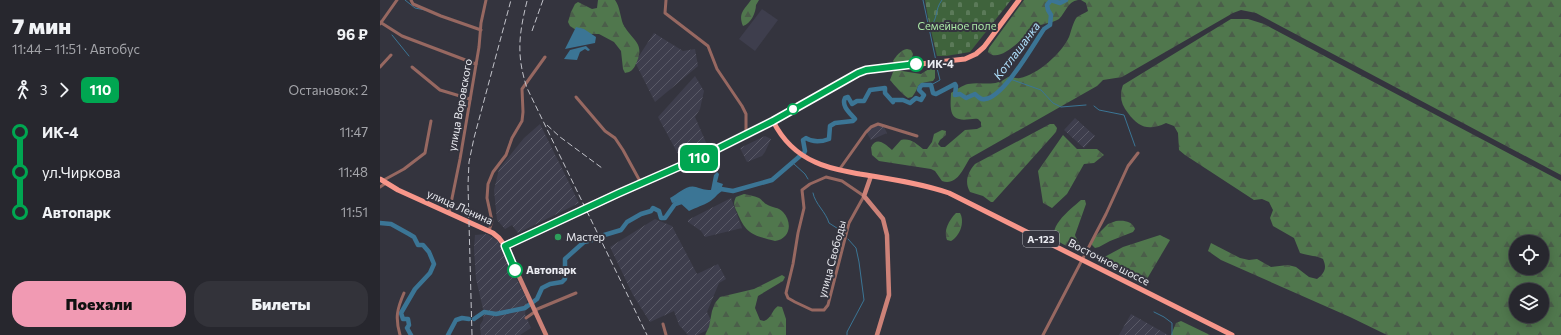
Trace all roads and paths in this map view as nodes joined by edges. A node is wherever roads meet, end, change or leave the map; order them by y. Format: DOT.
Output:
graph roads {
  1 [pos="397,0"];
  2 [pos="486,0"];
  3 [pos="666,0"];
  4 [pos="1019,0"];
  5 [pos="411,1"];
  6 [pos="380,23"];
  7 [pos="481,30"];
  8 [pos="391,55"];
  9 [pos="545,58"];
  10 [pos="476,64"];
  11 [pos="380,67"];
  12 [pos="412,67"];
  13 [pos="576,97"];
  14 [pos="470,99"];
  15 [pos="431,121"];
  16 [pos="773,121"];
  17 [pos="746,134"];
  18 [pos="917,136"];
  19 [pos="1138,153"];
  20 [pos="839,170"];
  21 [pos="871,176"];
  22 [pos="383,181"];
  23 [pos="641,183"];
  24 [pos="380,187"];
  25 [pos="864,196"];
  26 [pos="449,214"];
  27 [pos="489,231"];
  28 [pos="505,246"];
  29 [pos="1082,259"];
  30 [pos="404,293"];
  31 [pos="576,293"];
  32 [pos="535,309"];
  33 [pos="526,318"];
  34 [pos="663,324"];
  35 [pos="400,335"];
  36 [pos="546,335"];
  37 [pos="666,335"];
  38 [pos="877,335"];
  39 [pos="1043,335"];
  40 [pos="1232,335"];
  1 -- 6 [label="street"];
  2 -- 7 [label="street, улица Воровского"];
  3 -- 17 [label="street"];
  4 -- 16 [label="main road"];
  5 -- 7 [label="street"];
  6 -- 10 [label="street"];
  7 -- 10 [label="street, улица Воровского"];
  8 -- 11 [label="street"];
  9 -- 27 [label="street"];
  10 -- 14 [label="street, улица Воровского"];
  12 -- 14 [label="street"];
  13 -- 23 [label="street"];
  14 -- 26 [label="street, улица Воровского"];
  15 -- 22 [label="street"];
  16 -- 17 [label="main road"];
  16 -- 20 [label="main road, А-123"];
  17 -- 23 [label="main road"];
  18 -- 20 [label="street"];
  19 -- 29 [label="street"];
  20 -- 21 [label="main road, Восточное шоссе / А-123"];
  21 -- 25 [label="main road"];
  21 -- 29 [label="main road, Восточное шоссе / А-123"];
  22 -- 24 [label="street"];
  22 -- 26 [label="main road, улица Ленина"];
  23 -- 28 [label="main road"];
  25 -- 25 [label="street, улица Свободы"];
  25 -- 38 [label="main road"];
  26 -- 27 [label="main road, улица Ленина"];
  27 -- 28 [label="main road, улица Ленина"];
  28 -- 32 [label="main road, улица Ленина"];
  29 -- 39 [label="street"];
  29 -- 40 [label="main road, Восточное шоссе / А-123"];
  30 -- 35 [label="street"];
  31 -- 32 [label="street"];
  32 -- 33 [label="street"];
  32 -- 36 [label="main road, улица Ленина"];
  34 -- 37 [label="street"];
}
